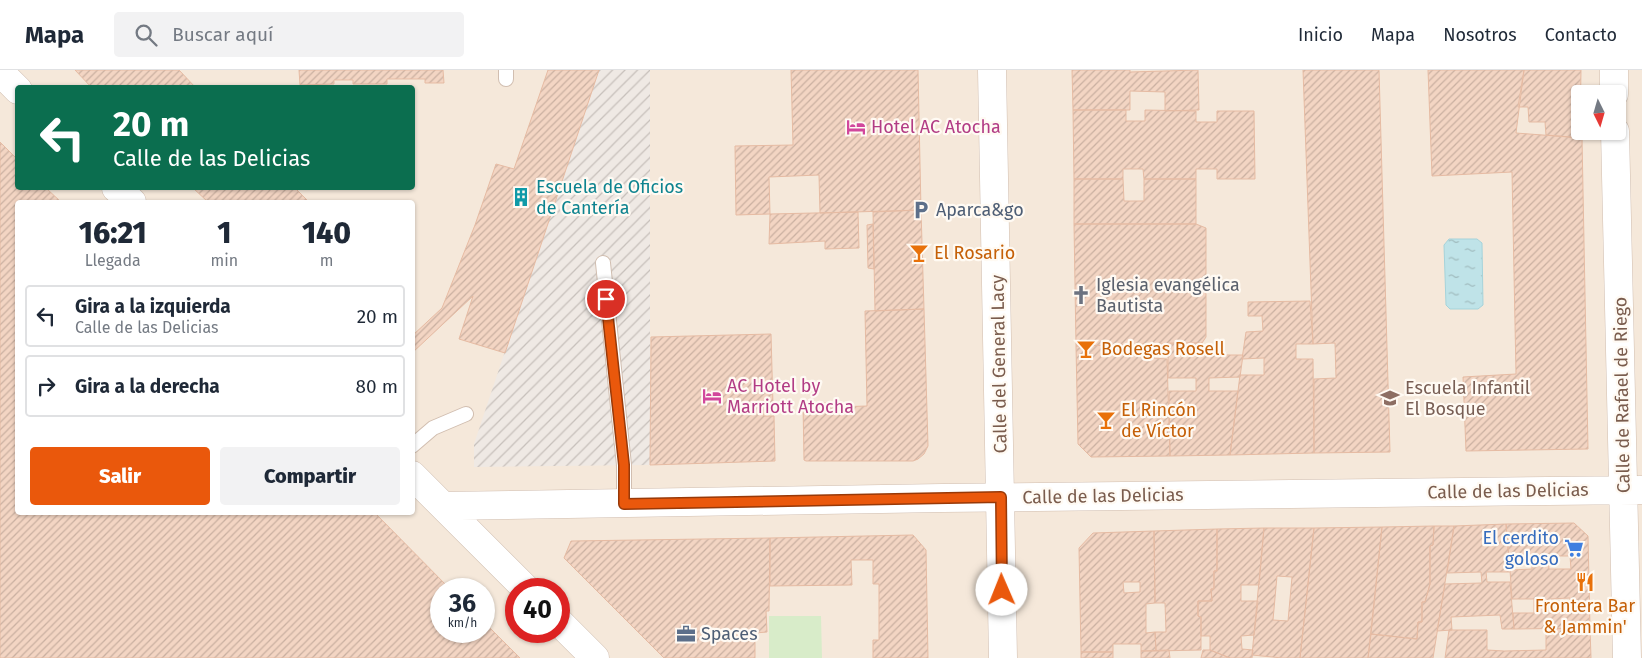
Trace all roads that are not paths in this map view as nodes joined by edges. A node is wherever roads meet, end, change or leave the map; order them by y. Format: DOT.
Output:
graph roads {
  1 [pos="992,70"];
  2 [pos="1614,70"];
  3 [pos="0,72"];
  4 [pos="1614,85"];
  5 [pos="15,87"];
  6 [pos="1615,140"];
  7 [pos="118,190"];
  8 [pos="130,200"];
  9 [pos="603,263"];
  10 [pos="466,414"];
  11 [pos="415,443"];
  12 [pos="415,478"];
  13 [pos="1633,490"];
  14 [pos="1001,497"];
  15 [pos="624,504"];
  16 [pos="444,506"];
  17 [pos="515,578"];
  18 [pos="570,633"];
  19 [pos="595,658"];
  20 [pos="1004,658"];
  21 [pos="1627,658"];
  1 -- 14 [label="street, Calle del General Lacy"];
  2 -- 4 [label="street"];
  3 -- 5 [label="street"];
  6 -- 13 [label="street, Calle de Rafael de Riego"];
  7 -- 8 [label="street"];
  9 -- 15 [label="lane"];
  10 -- 11 [label="lane"];
  12 -- 16 [label="street"];
  13 -- 14 [label="street, Calle de las Delicias"];
  13 -- 21 [label="street, Calle de Rafael de Riego"];
  14 -- 15 [label="street, Calle de las Delicias"];
  14 -- 20 [label="street, Calle del General Lacy"];
  15 -- 16 [label="street, Calle de las Delicias"];
  16 -- 17 [label="street"];
  18 -- 19 [label="street"];
}
